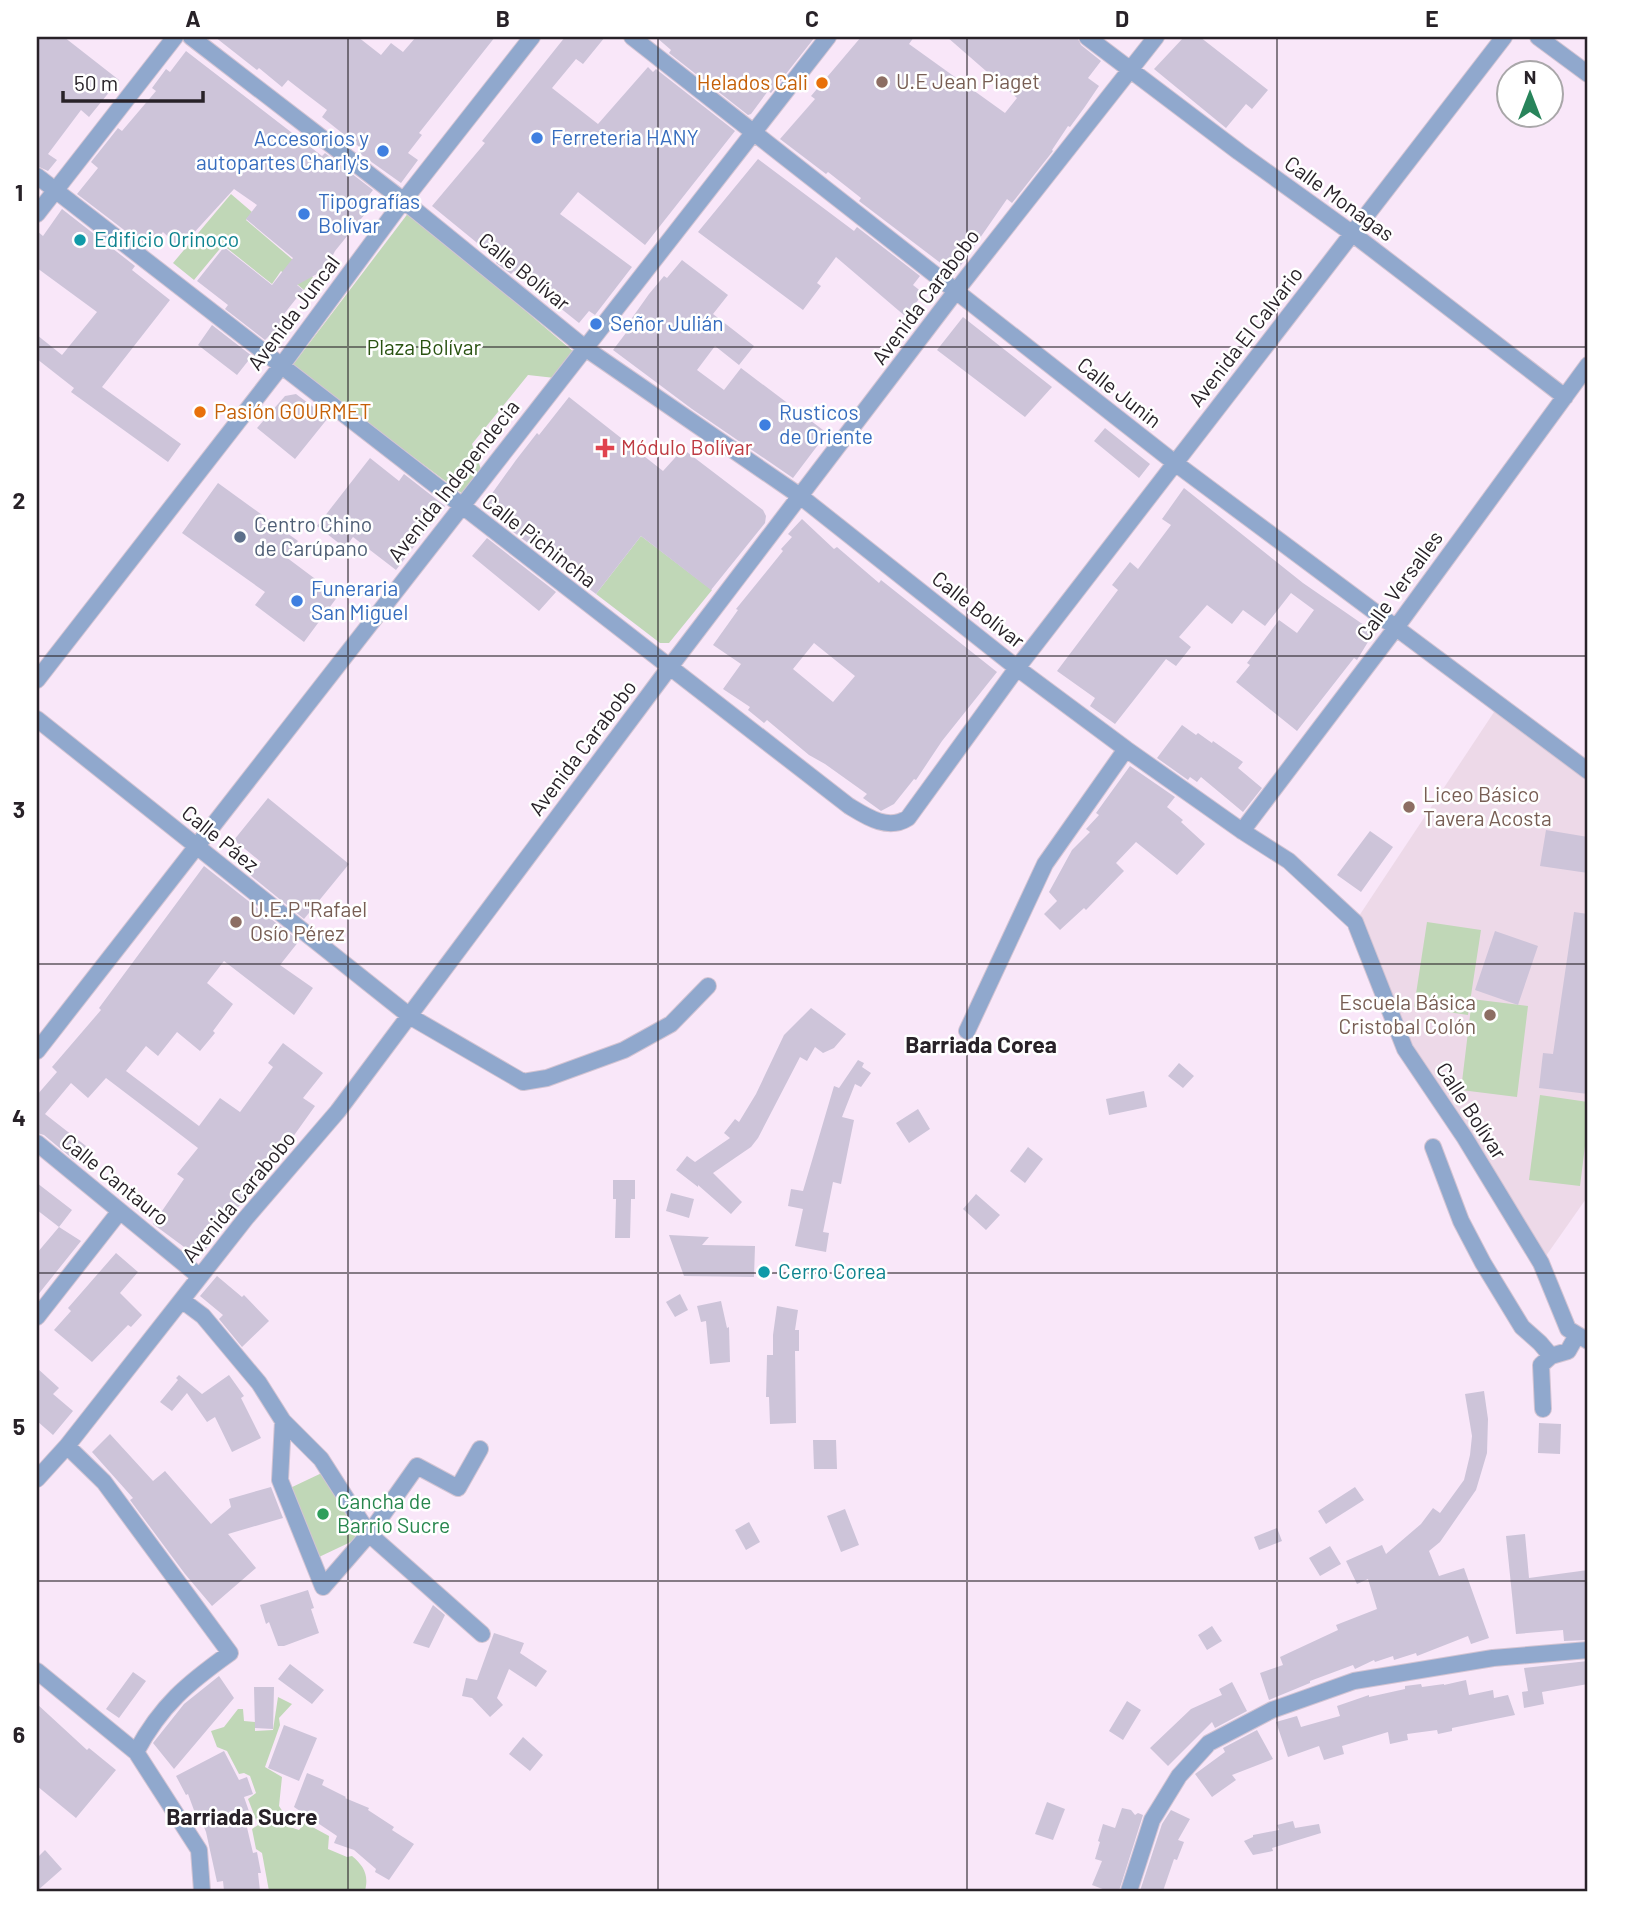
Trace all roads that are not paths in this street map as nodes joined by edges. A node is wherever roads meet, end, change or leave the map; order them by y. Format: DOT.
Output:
graph roads {
  1 [pos="174,37"];
  2 [pos="191,37"];
  3 [pos="532,37"];
  4 [pos="632,37"];
  5 [pos="828,37"];
  6 [pos="1087,37"];
  7 [pos="1156,37"];
  8 [pos="1504,37"];
  9 [pos="1538,37"];
  10 [pos="1129,69"];
  11 [pos="1588,74"];
  12 [pos="752,132"];
  13 [pos="37,176"];
  14 [pos="56,190"];
  15 [pos="404,201"];
  16 [pos="37,214"];
  17 [pos="1353,234"];
  18 [pos="957,291"];
  19 [pos="585,348"];
  20 [pos="282,365"];
  21 [pos="1588,365"];
  22 [pos="1565,397"];
  23 [pos="1175,463"];
  24 [pos="800,496"];
  25 [pos="461,507"];
  26 [pos="1395,629"];
  27 [pos="669,668"];
  28 [pos="1017,668"];
  29 [pos="37,680"];
  30 [pos="37,719"];
  31 [pos="1126,749"];
  32 [pos="1588,771"];
  33 [pos="891,824"];
  34 [pos="1242,831"];
  35 [pos="196,846"];
  36 [pos="708,986"];
  37 [pos="411,1017"];
  38 [pos="967,1031"];
  39 [pos="37,1051"];
  40 [pos="37,1143"];
  41 [pos="1433,1147"];
  42 [pos="120,1211"];
  43 [pos="199,1276"];
  44 [pos="183,1301"];
  45 [pos="37,1317"];
  46 [pos="1583,1338"];
  47 [pos="1550,1356"];
  48 [pos="1543,1409"];
  49 [pos="283,1421"];
  50 [pos="67,1446"];
  51 [pos="480,1449"];
  52 [pos="37,1479"];
  53 [pos="369,1534"];
  54 [pos="482,1634"];
  55 [pos="1588,1650"];
  56 [pos="37,1671"];
  57 [pos="136,1752"];
  58 [pos="202,1891"];
  59 [pos="1129,1891"];
  1 -- 14 [label="street"];
  2 -- 15 [label="street, Calle Bolívar"];
  3 -- 15 [label="street, Avenida Juncal"];
  4 -- 12 [label="street, Calle Junin"];
  5 -- 12 [label="street, Avenida Independecia"];
  6 -- 10 [label="street, Calle Monagas"];
  7 -- 10 [label="street, Avenida Carabobo"];
  8 -- 17 [label="street, Avenida El Calvario"];
  9 -- 11 [label="street"];
  10 -- 17 [label="street, Calle Monagas"];
  10 -- 18 [label="street, Avenida Carabobo"];
  12 -- 18 [label="street, Calle Junin"];
  12 -- 19 [label="street, Avenida Independecia"];
  13 -- 14 [label="street, Calle Pichincha"];
  14 -- 16 [label="street"];
  14 -- 20 [label="street, Calle Pichincha"];
  15 -- 19 [label="street, Calle Bolívar"];
  15 -- 20 [label="street, Avenida Juncal"];
  17 -- 22 [label="street, Calle Monagas"];
  17 -- 23 [label="street, Avenida El Calvario"];
  18 -- 23 [label="street, Calle Junin"];
  18 -- 24 [label="street, Avenida Carabobo"];
  19 -- 24 [label="street, Calle Bolívar"];
  19 -- 25 [label="street, Avenida Independecia"];
  20 -- 25 [label="street, Calle Pichincha"];
  20 -- 29 [label="street, Avenida Juncal"];
  21 -- 22 [label="street, Calle Versalles"];
  22 -- 26 [label="street, Calle Versalles"];
  23 -- 26 [label="street, Calle Junin"];
  23 -- 28 [label="street, Avenida El Calvario"];
  24 -- 27 [label="street, Avenida Carabobo"];
  24 -- 28 [label="street, Calle Bolívar"];
  25 -- 27 [label="street, Calle Pichincha"];
  25 -- 35 [label="street, Avenida Independecia"];
  26 -- 32 [label="street, Calle Junin"];
  26 -- 34 [label="street, Calle Versalles"];
  27 -- 33 [label="street, Calle Pichincha"];
  27 -- 37 [label="street, Avenida Carabobo"];
  28 -- 31 [label="street, Calle Bolívar"];
  28 -- 33 [label="street, Avenida El Calvario"];
  30 -- 35 [label="street, Calle Páez"];
  31 -- 34 [label="street, Calle Bolívar"];
  31 -- 38 [label="street"];
  34 -- 46 [label="street, Calle Bolívar"];
  35 -- 37 [label="street, Calle Páez"];
  35 -- 39 [label="street, Avenida Independecia"];
  36 -- 37 [label="street, Calle Páez"];
  37 -- 43 [label="street, Avenida Carabobo"];
  40 -- 42 [label="street, Calle Cantauro"];
  41 -- 47 [label="street"];
  42 -- 43 [label="street, Calle Cantauro"];
  42 -- 45 [label="street"];
  43 -- 44 [label="street, Avenida Carabobo"];
  44 -- 49 [label="street"];
  44 -- 50 [label="street, Avenida Carabobo"];
  46 -- 47 [label="street"];
  47 -- 48 [label="street"];
  49 -- 53 [label="street"];
  49 -- 53 [label="street"];
  50 -- 52 [label="street, Avenida Carabobo"];
  50 -- 57 [label="street"];
  51 -- 53 [label="street"];
  53 -- 54 [label="street"];
  55 -- 59 [label="street"];
  56 -- 57 [label="street"];
  57 -- 58 [label="street"];
}
